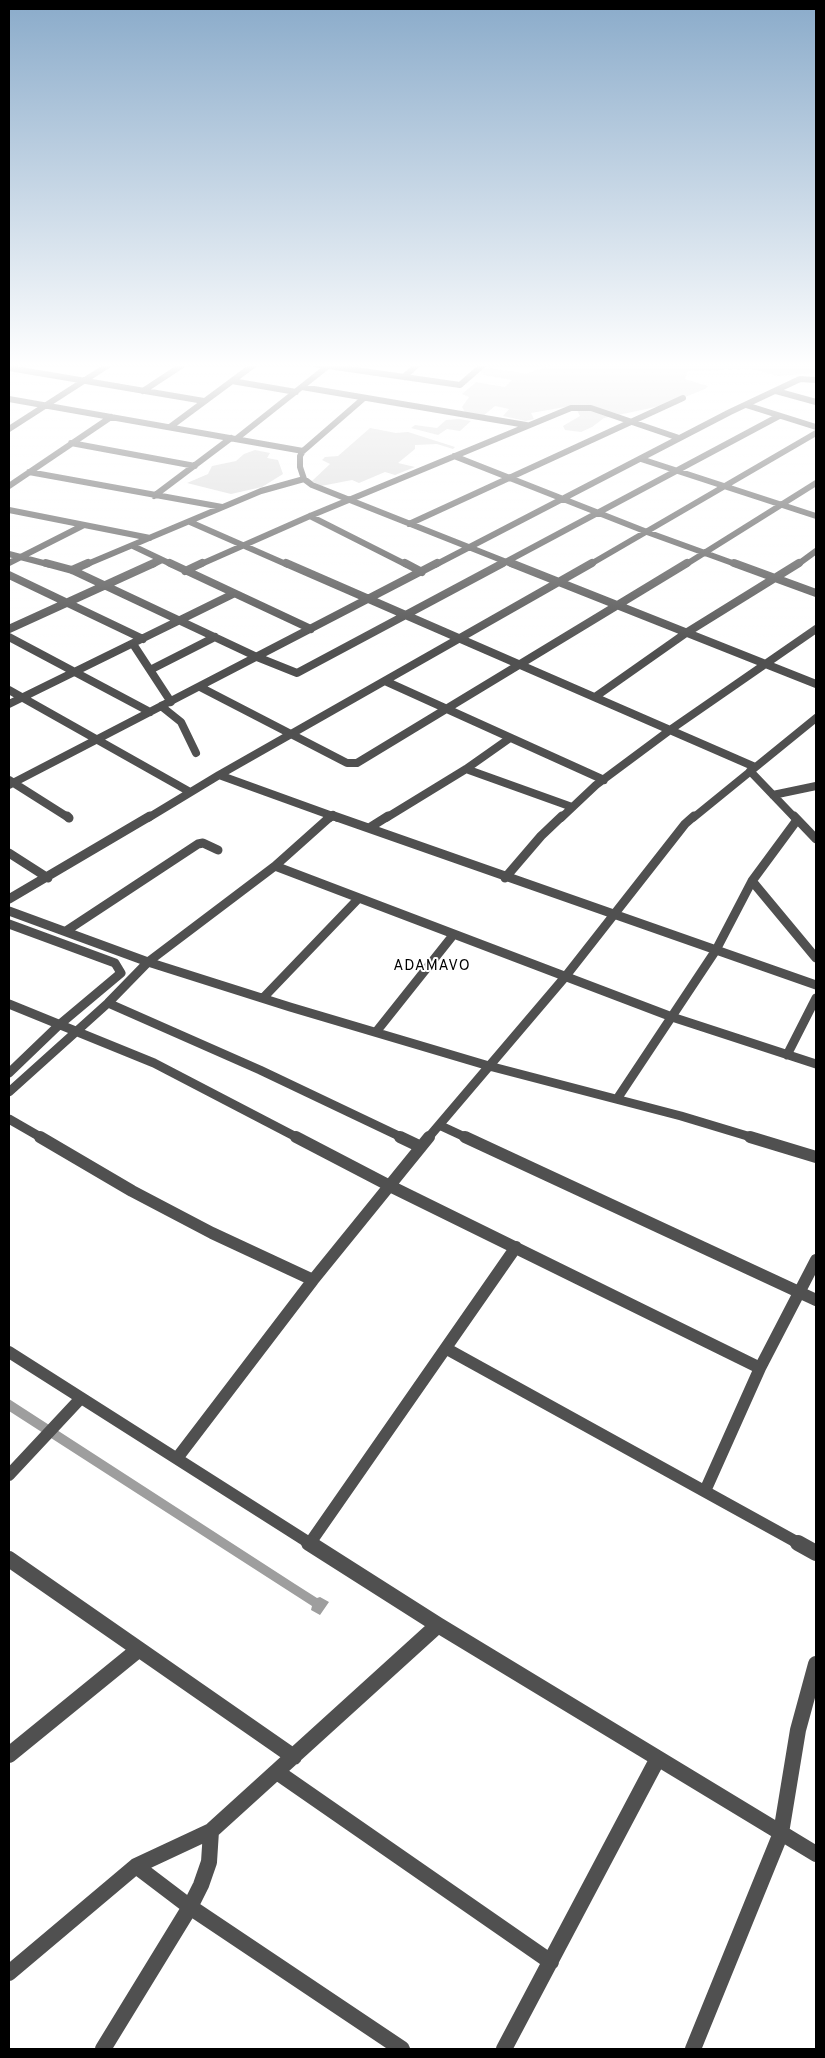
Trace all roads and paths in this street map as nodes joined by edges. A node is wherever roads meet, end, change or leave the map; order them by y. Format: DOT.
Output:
graph roads {
  1 [pos="46,460"];
  2 [pos="163,460"];
  3 [pos="204,460"];
  4 [pos="301,460"];
  5 [pos="444,460"];
  6 [pos="464,460"];
  7 [pos="545,460"];
  8 [pos="639,460"];
  9 [pos="644,460"];
  10 [pos="699,460"];
  11 [pos="770,460"];
  12 [pos="195,466"];
  13 [pos="29,472"];
  14 [pos="677,472"];
  15 [pos="506,478"];
  16 [pos="304,479"];
  17 [pos="816,483"];
  18 [pos="9,486"];
  19 [pos="724,487"];
  20 [pos="154,496"];
  21 [pos="349,500"];
  22 [pos="564,500"];
  23 [pos="780,505"];
  24 [pos="223,508"];
  25 [pos="9,510"];
  26 [pos="598,514"];
  27 [pos="310,516"];
  28 [pos="816,516"];
  29 [pos="190,522"];
  30 [pos="409,524"];
  31 [pos="82,526"];
  32 [pos="647,532"];
  33 [pos="150,538"];
  34 [pos="133,546"];
  35 [pos="242,546"];
  36 [pos="469,547"];
  37 [pos="816,551"];
  38 [pos="705,553"];
  39 [pos="9,554"];
  40 [pos="21,557"];
  41 [pos="162,560"];
  42 [pos="9,563"];
  43 [pos="508,563"];
  44 [pos="72,570"];
  45 [pos="185,572"];
  46 [pos="422,572"];
  47 [pos="9,575"];
  48 [pos="778,578"];
  49 [pos="557,582"];
  50 [pos="107,585"];
  51 [pos="816,593"];
  52 [pos="233,594"];
  53 [pos="369,599"];
  54 [pos="66,603"];
  55 [pos="616,605"];
  56 [pos="406,616"];
  57 [pos="180,620"];
  58 [pos="9,629"];
  59 [pos="311,629"];
  60 [pos="816,629"];
  61 [pos="686,633"];
  62 [pos="9,637"];
  63 [pos="215,637"];
  64 [pos="460,638"];
  65 [pos="143,639"];
  66 [pos="133,644"];
  67 [pos="257,657"];
  68 [pos="518,664"];
  69 [pos="766,665"];
  70 [pos="150,670"];
  71 [pos="76,671"];
  72 [pos="385,681"];
  73 [pos="816,684"];
  74 [pos="200,687"];
  75 [pos="9,690"];
  76 [pos="595,697"];
  77 [pos="22,698"];
  78 [pos="171,702"];
  79 [pos="9,704"];
  80 [pos="161,706"];
  81 [pos="444,709"];
  82 [pos="150,712"];
  83 [pos="815,720"];
  84 [pos="670,730"];
  85 [pos="290,734"];
  86 [pos="510,738"];
  87 [pos="97,740"];
  88 [pos="196,753"];
  89 [pos="466,769"];
  90 [pos="753,769"];
  91 [pos="219,775"];
  92 [pos="604,780"];
  93 [pos="10,783"];
  94 [pos="816,786"];
  95 [pos="190,792"];
  96 [pos="773,795"];
  97 [pos="572,807"];
  98 [pos="333,815"];
  99 [pos="69,818"];
  100 [pos="797,820"];
  101 [pos="369,828"];
  102 [pos="816,839"];
  103 [pos="218,850"];
  104 [pos="9,853"];
  105 [pos="275,866"];
  106 [pos="48,878"];
  107 [pos="505,878"];
  108 [pos="752,881"];
  109 [pos="359,898"];
  110 [pos="9,899"];
  111 [pos="9,911"];
  112 [pos="616,914"];
  113 [pos="9,924"];
  114 [pos="66,931"];
  115 [pos="454,934"];
  116 [pos="716,950"];
  117 [pos="816,958"];
  118 [pos="148,962"];
  119 [pos="565,977"];
  120 [pos="816,985"];
  121 [pos="263,998"];
  122 [pos="816,998"];
  123 [pos="108,1003"];
  124 [pos="9,1004"];
  125 [pos="672,1017"];
  126 [pos="59,1025"];
  127 [pos="74,1031"];
  128 [pos="376,1032"];
  129 [pos="788,1055"];
  130 [pos="816,1064"];
  131 [pos="489,1066"];
  132 [pos="9,1073"];
  133 [pos="9,1092"];
  134 [pos="617,1099"];
  135 [pos="9,1119"];
  136 [pos="439,1125"];
  137 [pos="421,1147"];
  138 [pos="816,1156"];
  139 [pos="390,1186"];
  140 [pos="516,1248"];
  141 [pos="816,1260"];
  142 [pos="313,1280"];
  143 [pos="800,1292"];
  144 [pos="816,1300"];
  145 [pos="447,1349"];
  146 [pos="9,1352"];
  147 [pos="760,1368"];
  148 [pos="80,1398"];
  149 [pos="178,1457"];
  150 [pos="9,1475"];
  151 [pos="705,1491"];
  152 [pos="310,1543"];
  153 [pos="816,1553"];
  154 [pos="9,1559"];
  155 [pos="438,1625"];
  156 [pos="138,1650"];
  157 [pos="816,1664"];
  158 [pos="9,1755"];
  159 [pos="294,1757"];
  160 [pos="657,1760"];
  161 [pos="277,1772"];
  162 [pos="211,1831"];
  163 [pos="781,1833"];
  164 [pos="816,1854"];
  165 [pos="136,1866"];
  166 [pos="190,1907"];
  167 [pos="551,1962"];
  168 [pos="9,1973"];
  169 [pos="103,2049"];
  170 [pos="402,2049"];
  171 [pos="504,2049"];
  172 [pos="693,2049"];
  1 -- 13 [label="street"];
  2 -- 12 [label="street"];
  3 -- 12 [label="street"];
  4 -- 16 [label="street"];
  5 -- 21 [label="street"];
  6 -- 15 [label="street"];
  7 -- 15 [label="street"];
  8 -- 22 [label="street"];
  9 -- 14 [label="street"];
  10 -- 14 [label="street"];
  11 -- 19 [label="street"];
  12 -- 20 [label="street"];
  13 -- 18 [label="street"];
  13 -- 20 [label="street"];
  14 -- 19 [label="street"];
  14 -- 26 [label="street"];
  15 -- 22 [label="street"];
  15 -- 30 [label="street"];
  16 -- 21 [label="street"];
  16 -- 24 [label="street"];
  17 -- 23 [label="street"];
  19 -- 23 [label="street"];
  19 -- 32 [label="street"];
  20 -- 24 [label="street"];
  21 -- 27 [label="street"];
  21 -- 30 [label="street"];
  22 -- 26 [label="street"];
  22 -- 36 [label="street"];
  23 -- 28 [label="street"];
  23 -- 38 [label="street"];
  24 -- 29 [label="street"];
  25 -- 31 [label="street"];
  26 -- 32 [label="street"];
  26 -- 43 [label="street"];
  27 -- 35 [label="street"];
  27 -- 46 [label="street"];
  29 -- 33 [label="street"];
  29 -- 35 [label="street"];
  30 -- 36 [label="street"];
  31 -- 33 [label="street"];
  31 -- 40 [label="street"];
  32 -- 38 [label="street"];
  32 -- 49 [label="street"];
  33 -- 34 [label="street"];
  34 -- 41 [label="street"];
  34 -- 44 [label="street"];
  35 -- 45 [label="street"];
  35 -- 53 [label="street"];
  36 -- 43 [label="street"];
  36 -- 46 [label="street"];
  37 -- 48 [label="street"];
  38 -- 48 [label="street"];
  38 -- 55 [label="street"];
  39 -- 40 [label="street"];
  40 -- 42 [label="street"];
  40 -- 44 [label="street"];
  41 -- 45 [label="street"];
  41 -- 50 [label="street"];
  43 -- 49 [label="street"];
  43 -- 56 [label="street"];
  44 -- 50 [label="street"];
  45 -- 52 [label="street"];
  46 -- 53 [label="street"];
  47 -- 54 [label="street"];
  48 -- 51 [label="street"];
  48 -- 61 [label="street"];
  49 -- 55 [label="street"];
  49 -- 64 [label="street"];
  50 -- 54 [label="street"];
  50 -- 57 [label="street"];
  52 -- 57 [label="street"];
  52 -- 59 [label="street"];
  53 -- 56 [label="street"];
  53 -- 59 [label="street"];
  54 -- 58 [label="street"];
  54 -- 65 [label="street"];
  55 -- 61 [label="street"];
  55 -- 68 [label="street"];
  56 -- 64 [label="street"];
  56 -- 67 [label="street"];
  57 -- 63 [label="street"];
  57 -- 65 [label="street"];
  59 -- 67 [label="street"];
  60 -- 69 [label="street"];
  61 -- 69 [label="street"];
  61 -- 76 [label="street"];
  62 -- 71 [label="street"];
  63 -- 67 [label="street"];
  63 -- 70 [label="street"];
  64 -- 68 [label="street"];
  64 -- 72 [label="street"];
  65 -- 66 [label="street"];
  66 -- 70 [label="street"];
  66 -- 71 [label="street"];
  67 -- 74 [label="street"];
  68 -- 76 [label="street"];
  68 -- 81 [label="street"];
  69 -- 73 [label="street"];
  69 -- 84 [label="street"];
  70 -- 78 [label="street"];
  71 -- 77 [label="street"];
  71 -- 82 [label="street"];
  72 -- 81 [label="street"];
  72 -- 85 [label="street"];
  74 -- 78 [label="street"];
  74 -- 85 [label="street"];
  75 -- 77 [label="street"];
  76 -- 84 [label="street"];
  77 -- 79 [label="street"];
  77 -- 87 [label="street"];
  78 -- 80 [label="street"];
  80 -- 82 [label="street"];
  80 -- 88 [label="street"];
  81 -- 85 [label="street"];
  81 -- 86 [label="street"];
  82 -- 87 [label="street"];
  83 -- 90 [label="street"];
  84 -- 90 [label="street"];
  84 -- 92 [label="street"];
  85 -- 91 [label="street"];
  86 -- 89 [label="street"];
  86 -- 92 [label="street"];
  87 -- 93 [label="street"];
  87 -- 95 [label="street"];
  89 -- 97 [label="street"];
  89 -- 101 [label="street"];
  90 -- 96 [label="street"];
  90 -- 112 [label="street"];
  91 -- 95 [label="street"];
  91 -- 98 [label="street"];
  92 -- 97 [label="street"];
  93 -- 99 [label="street"];
  94 -- 96 [label="street"];
  95 -- 106 [label="street"];
  96 -- 100 [label="street"];
  97 -- 107 [label="street"];
  98 -- 101 [label="street"];
  98 -- 105 [label="street"];
  100 -- 102 [label="street"];
  100 -- 108 [label="street"];
  101 -- 107 [label="street"];
  103 -- 114 [label="street"];
  104 -- 106 [label="street"];
  105 -- 109 [label="street"];
  105 -- 118 [label="street"];
  106 -- 110 [label="street"];
  107 -- 112 [label="street"];
  108 -- 116 [label="street"];
  108 -- 117 [label="street"];
  109 -- 115 [label="street"];
  109 -- 121 [label="street"];
  111 -- 114 [label="street"];
  112 -- 116 [label="street"];
  112 -- 119 [label="street"];
  113 -- 126 [label="street"];
  114 -- 118 [label="street"];
  115 -- 119 [label="street"];
  115 -- 128 [label="street"];
  116 -- 120 [label="street"];
  116 -- 125 [label="street"];
  118 -- 121 [label="street"];
  118 -- 123 [label="street"];
  119 -- 125 [label="street"];
  119 -- 131 [label="street"];
  121 -- 128 [label="street"];
  122 -- 129 [label="street"];
  123 -- 127 [label="street"];
  123 -- 137 [label="street"];
  124 -- 126 [label="street"];
  125 -- 129 [label="street"];
  125 -- 134 [label="street"];
  126 -- 127 [label="street"];
  126 -- 132 [label="street"];
  127 -- 133 [label="street"];
  127 -- 139 [label="street"];
  128 -- 131 [label="street"];
  129 -- 130 [label="street"];
  131 -- 134 [label="street"];
  131 -- 136 [label="street"];
  134 -- 138 [label="street"];
  135 -- 142 [label="street"];
  136 -- 137 [label="street"];
  136 -- 143 [label="street"];
  137 -- 139 [label="street"];
  139 -- 140 [label="street"];
  139 -- 142 [label="street"];
  140 -- 145 [label="street"];
  140 -- 147 [label="street"];
  141 -- 143 [label="street"];
  142 -- 149 [label="street"];
  143 -- 144 [label="street"];
  143 -- 147 [label="street"];
  145 -- 151 [label="street"];
  145 -- 152 [label="street"];
  146 -- 148 [label="street"];
  147 -- 151 [label="street"];
  148 -- 149 [label="street"];
  148 -- 150 [label="street"];
  149 -- 152 [label="street"];
  151 -- 153 [label="street"];
  152 -- 155 [label="street"];
  154 -- 156 [label="street"];
  155 -- 159 [label="street"];
  155 -- 160 [label="street"];
  156 -- 158 [label="street"];
  156 -- 159 [label="street"];
  157 -- 163 [label="street"];
  159 -- 161 [label="street"];
  160 -- 163 [label="street"];
  160 -- 167 [label="street"];
  161 -- 162 [label="street"];
  161 -- 167 [label="street"];
  162 -- 165 [label="street"];
  162 -- 166 [label="street"];
  163 -- 164 [label="street"];
  163 -- 172 [label="street"];
  165 -- 166 [label="street"];
  165 -- 168 [label="street"];
  166 -- 169 [label="street"];
  166 -- 170 [label="street"];
  167 -- 171 [label="street"];
}
